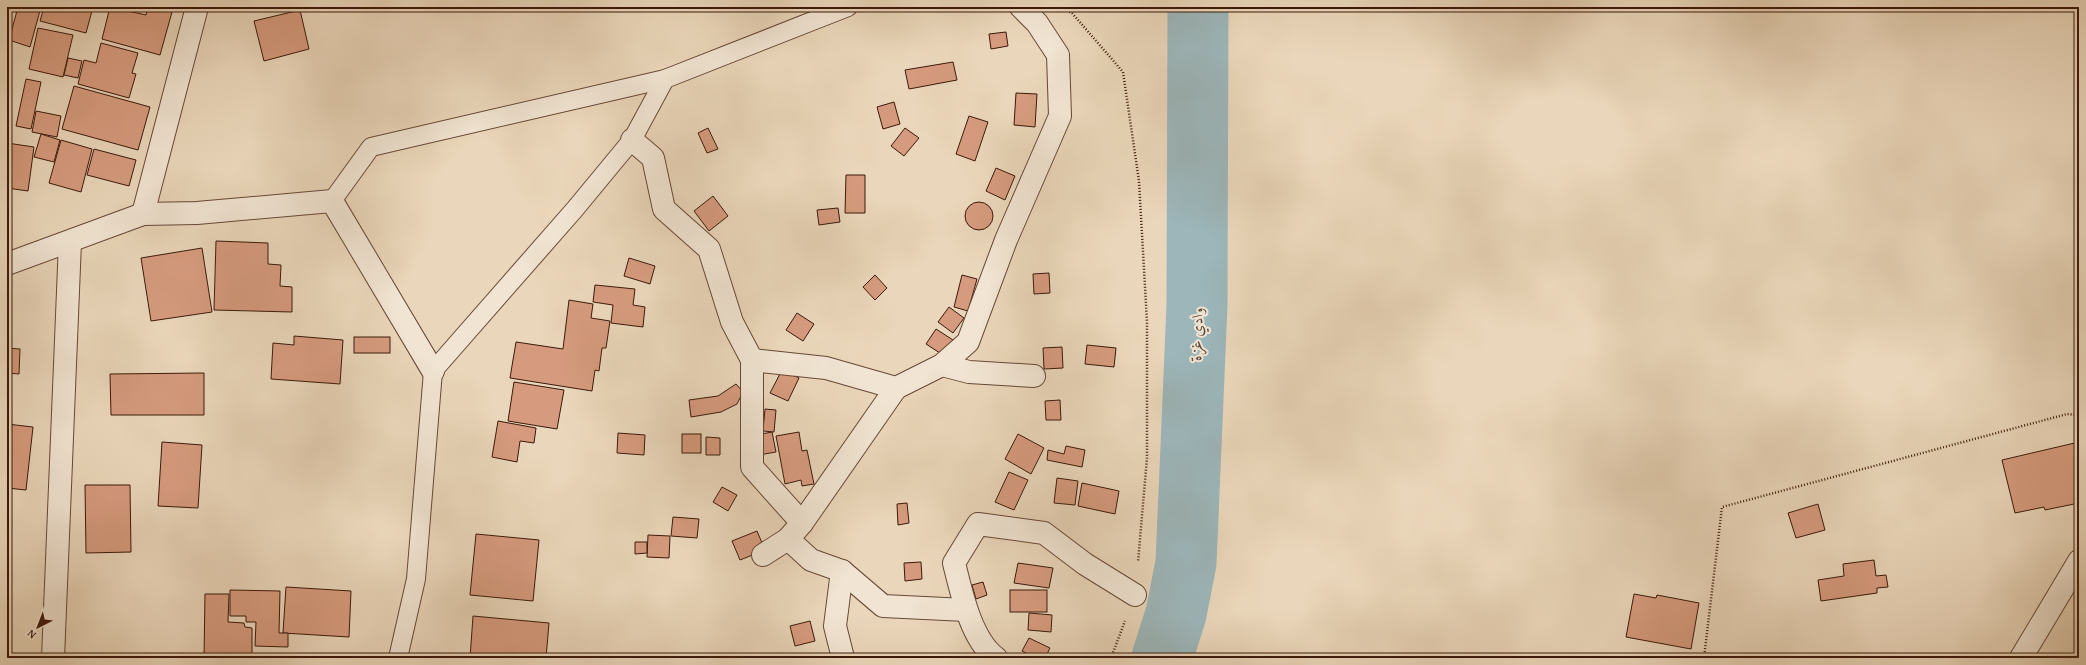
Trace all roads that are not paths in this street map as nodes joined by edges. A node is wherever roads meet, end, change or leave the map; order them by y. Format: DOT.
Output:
graph roads {
  1 [pos="197,7"];
  2 [pos="848,7"];
  3 [pos="1021,7"];
  4 [pos="665,79"];
  5 [pos="632,140"];
  6 [pos="332,201"];
  7 [pos="143,214"];
  8 [pos="70,242"];
  9 [pos="7,264"];
  10 [pos="752,360"];
  11 [pos="942,365"];
  12 [pos="433,370"];
  13 [pos="1034,376"];
  14 [pos="896,388"];
  15 [pos="795,531"];
  16 [pos="763,555"];
  17 [pos="2079,562"];
  18 [pos="842,571"];
  19 [pos="1135,595"];
  20 [pos="966,610"];
  21 [pos="53,658"];
  22 [pos="398,658"];
  23 [pos="843,658"];
  24 [pos="996,658"];
  25 [pos="2021,658"];
  1 -- 7 [label="street"];
  2 -- 4 [label="lane"];
  3 -- 11 [label="street"];
  4 -- 5 [label="lane"];
  4 -- 6 [label="lane"];
  5 -- 10 [label="street"];
  5 -- 12 [label="lane"];
  6 -- 7 [label="street"];
  6 -- 12 [label="street"];
  7 -- 8 [label="street"];
  8 -- 9 [label="street"];
  8 -- 21 [label="street"];
  10 -- 14 [label="street"];
  10 -- 15 [label="street"];
  11 -- 13 [label="street"];
  11 -- 14 [label="street"];
  12 -- 22 [label="lane"];
  14 -- 15 [label="street"];
  15 -- 16 [label="street"];
  15 -- 18 [label="street"];
  17 -- 25 [label="street"];
  18 -- 20 [label="street"];
  18 -- 23 [label="street"];
  19 -- 20 [label="street"];
  20 -- 24 [label="street"];
}
